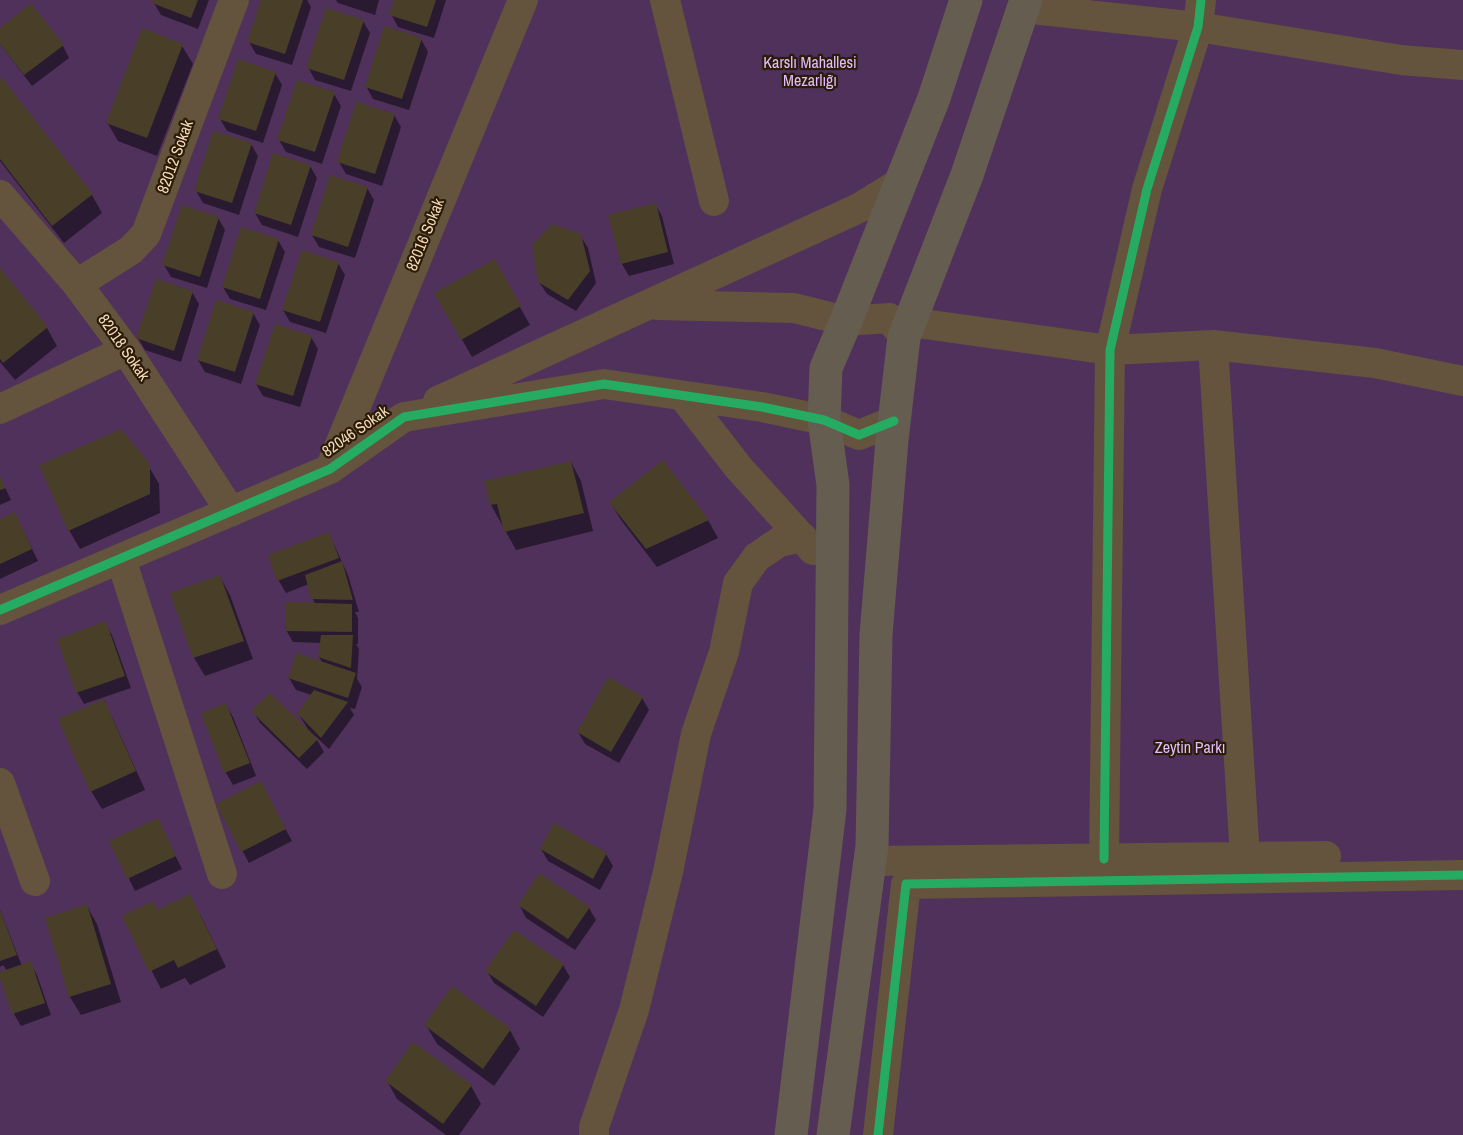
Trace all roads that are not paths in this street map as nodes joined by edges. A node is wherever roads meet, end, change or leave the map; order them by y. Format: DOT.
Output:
graph roads {
  1 [pos="234,0"];
  2 [pos="523,0"];
  3 [pos="665,0"];
  4 [pos="966,0"];
  5 [pos="1024,4"];
  6 [pos="1199,14"];
  7 [pos="1463,65"];
  8 [pos="901,182"];
  9 [pos="0,195"];
  10 [pos="714,201"];
  11 [pos="77,284"];
  12 [pos="649,305"];
  13 [pos="846,321"];
  14 [pos="907,330"];
  15 [pos="1213,345"];
  16 [pos="126,350"];
  17 [pos="1110,350"];
  18 [pos="1463,381"];
  19 [pos="683,396"];
  20 [pos="0,409"];
  21 [pos="404,417"];
  22 [pos="824,420"];
  23 [pos="894,421"];
  24 [pos="330,469"];
  25 [pos="231,512"];
  26 [pos="802,537"];
  27 [pos="121,559"];
  28 [pos="832,573"];
  29 [pos="0,610"];
  30 [pos="0,783"];
  31 [pos="1463,855"];
  32 [pos="1245,857"];
  33 [pos="1104,859"];
  34 [pos="870,861"];
  35 [pos="222,874"];
  36 [pos="1463,875"];
  37 [pos="35,881"];
  38 [pos="594,1135"];
  39 [pos="791,1135"];
  40 [pos="832,1135"];
  41 [pos="878,1135"];
  1 -- 11 [label="street, 82012 Sokak"];
  2 -- 24 [label="street, 82016 Sokak"];
  3 -- 10 [label="street"];
  4 -- 8 [label="main road"];
  5 -- 6 [label="street"];
  5 -- 14 [label="main road"];
  6 -- 7 [label="street"];
  6 -- 17 [label="street"];
  8 -- 12 [label="street"];
  8 -- 13 [label="main road"];
  9 -- 11 [label="street, 82018 Sokak"];
  11 -- 16 [label="street, 82018 Sokak"];
  12 -- 13 [label="street"];
  12 -- 21 [label="street"];
  13 -- 14 [label="street"];
  13 -- 22 [label="main road"];
  14 -- 17 [label="street"];
  14 -- 23 [label="main road"];
  15 -- 17 [label="street"];
  15 -- 18 [label="street"];
  15 -- 32 [label="street"];
  16 -- 20 [label="street"];
  16 -- 25 [label="street, 82018 Sokak"];
  17 -- 33 [label="street"];
  19 -- 21 [label="street, 82046 Sokak"];
  19 -- 22 [label="street, 82046 Sokak"];
  19 -- 26 [label="street"];
  21 -- 24 [label="street, 82046 Sokak"];
  22 -- 23 [label="street, 82046 Sokak"];
  22 -- 28 [label="main road"];
  23 -- 34 [label="main road"];
  24 -- 25 [label="street, 82046 Sokak"];
  25 -- 27 [label="street, 82046 Sokak"];
  26 -- 28 [label="street"];
  26 -- 38 [label="street"];
  27 -- 29 [label="street, 82046 Sokak"];
  27 -- 35 [label="street"];
  28 -- 39 [label="main road"];
  30 -- 37 [label="street"];
  31 -- 32 [label="street"];
  32 -- 33 [label="street"];
  33 -- 34 [label="street"];
  34 -- 40 [label="main road"];
  36 -- 41 [label="street"];
}
